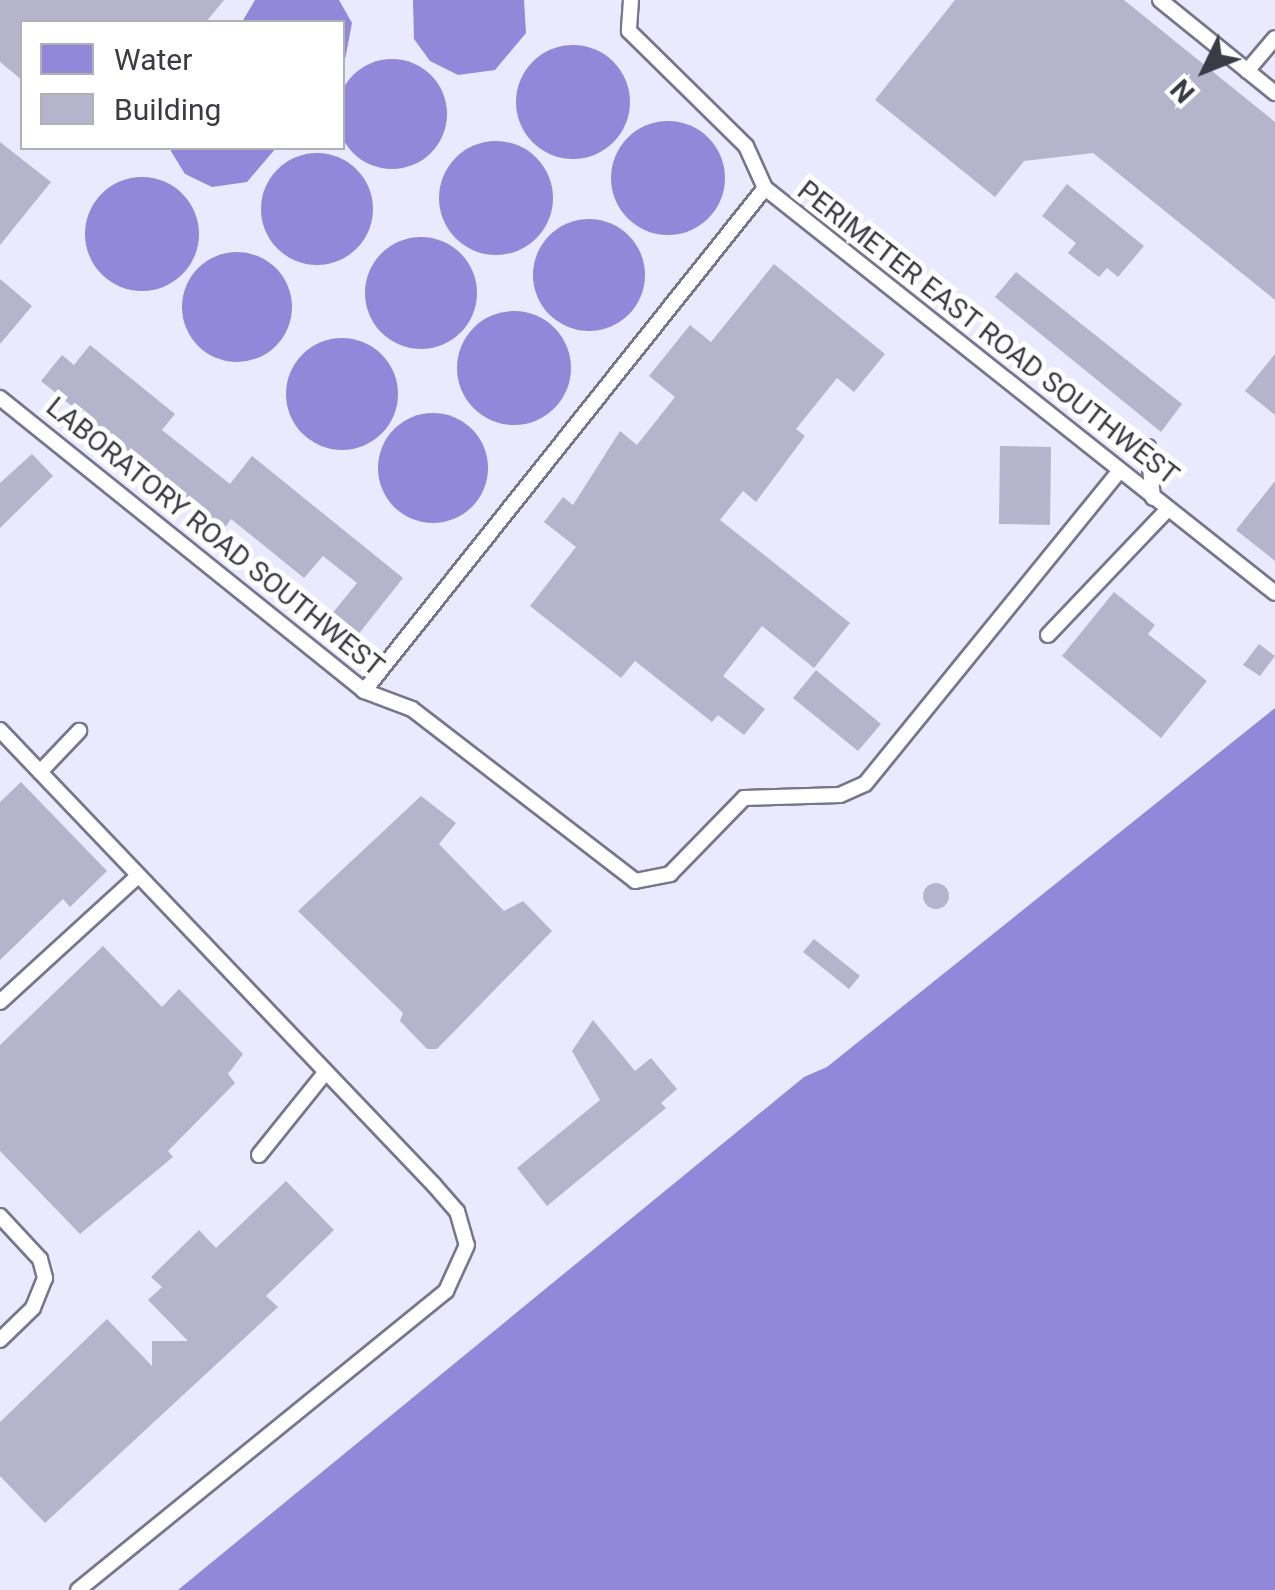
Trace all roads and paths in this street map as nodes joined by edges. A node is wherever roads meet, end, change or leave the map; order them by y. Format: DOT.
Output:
graph roads {
  1 [pos="631,0"];
  2 [pos="1160,0"];
  3 [pos="1275,38"];
  4 [pos="1247,71"];
  5 [pos="1275,94"];
  6 [pos="764,188"];
  7 [pos="0,398"];
  8 [pos="1148,447"];
  9 [pos="1118,473"];
  10 [pos="1153,498"];
  11 [pos="1168,508"];
  12 [pos="1275,593"];
  13 [pos="1048,635"];
  14 [pos="364,691"];
  15 [pos="0,730"];
  16 [pos="80,730"];
  17 [pos="40,772"];
  18 [pos="138,876"];
  19 [pos="0,1002"];
  20 [pos="325,1073"];
  21 [pos="259,1155"];
  22 [pos="0,1216"];
  23 [pos="0,1340"];
  24 [pos="78,1590"];
  1 -- 6 [label="lane, PERIMETER EAST ROAD SOUTHWEST"];
  2 -- 4 [label="lane"];
  3 -- 4 [label="lane"];
  4 -- 5 [label="lane"];
  6 -- 9 [label="lane, PERIMETER EAST ROAD SOUTHWEST"];
  6 -- 14 [label="lane"];
  7 -- 14 [label="lane, LABORATORY ROAD SOUTHWEST"];
  8 -- 10 [label="lane"];
  9 -- 10 [label="lane, PERIMETER EAST ROAD SOUTHWEST"];
  9 -- 14 [label="lane, LABORATORY ROAD SOUTHWEST"];
  10 -- 11 [label="lane, PERIMETER EAST ROAD SOUTHWEST"];
  11 -- 12 [label="lane, PERIMETER EAST ROAD SOUTHWEST"];
  11 -- 13 [label="lane"];
  15 -- 17 [label="lane"];
  16 -- 17 [label="lane"];
  17 -- 18 [label="lane"];
  18 -- 19 [label="lane"];
  18 -- 20 [label="lane"];
  20 -- 21 [label="lane"];
  20 -- 24 [label="lane"];
  22 -- 23 [label="lane"];
}
